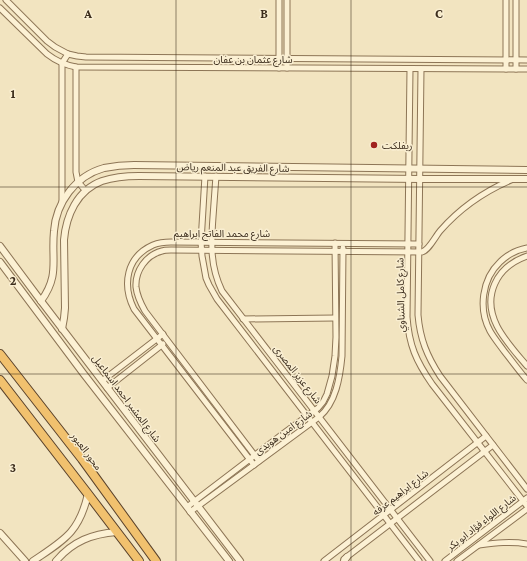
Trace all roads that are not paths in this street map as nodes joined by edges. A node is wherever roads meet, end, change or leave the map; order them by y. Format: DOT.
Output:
graph roads {
  1 [pos="6,0"];
  2 [pos="279,0"];
  3 [pos="287,0"];
  4 [pos="506,0"];
  5 [pos="516,0"];
  6 [pos="0,8"];
  7 [pos="68,54"];
  8 [pos="279,58"];
  9 [pos="287,58"];
  10 [pos="506,60"];
  11 [pos="516,60"];
  12 [pos="527,60"];
  13 [pos="62,63"];
  14 [pos="76,67"];
  15 [pos="279,68"];
  16 [pos="287,68"];
  17 [pos="410,69"];
  18 [pos="421,69"];
  19 [pos="506,69"];
  20 [pos="516,69"];
  21 [pos="527,69"];
  22 [pos="409,169"];
  23 [pos="420,169"];
  24 [pos="527,170"];
  25 [pos="205,176"];
  26 [pos="216,176"];
  27 [pos="409,178"];
  28 [pos="514,178"];
  29 [pos="420,179"];
  30 [pos="527,179"];
  31 [pos="78,182"];
  32 [pos="86,191"];
  33 [pos="62,202"];
  34 [pos="56,218"];
  35 [pos="67,221"];
  36 [pos="202,242"];
  37 [pos="212,242"];
  38 [pos="335,243"];
  39 [pos="344,243"];
  40 [pos="408,244"];
  41 [pos="419,244"];
  42 [pos="0,246"];
  43 [pos="527,248"];
  44 [pos="202,250"];
  45 [pos="212,250"];
  46 [pos="335,251"];
  47 [pos="344,251"];
  48 [pos="408,252"];
  49 [pos="419,252"];
  50 [pos="527,256"];
  51 [pos="0,262"];
  52 [pos="41,301"];
  53 [pos="335,318"];
  54 [pos="243,319"];
  55 [pos="62,329"];
  56 [pos="163,334"];
  57 [pos="156,339"];
  58 [pos="168,340"];
  59 [pos="162,345"];
  60 [pos="0,354"];
  61 [pos="128,361"];
  62 [pos="527,366"];
  63 [pos="133,368"];
  64 [pos="0,380"];
  65 [pos="527,380"];
  66 [pos="102,381"];
  67 [pos="107,388"];
  68 [pos="315,411"];
  69 [pos="307,416"];
  70 [pos="319,417"];
  71 [pos="312,422"];
  72 [pos="238,433"];
  73 [pos="284,433"];
  74 [pos="486,436"];
  75 [pos="232,438"];
  76 [pos="289,439"];
  77 [pos="478,443"];
  78 [pos="493,445"];
  79 [pos="484,451"];
  80 [pos="255,455"];
  81 [pos="249,459"];
  82 [pos="260,461"];
  83 [pos="254,465"];
  84 [pos="527,489"];
  85 [pos="88,494"];
  86 [pos="525,500"];
  87 [pos="196,504"];
  88 [pos="527,507"];
  89 [pos="188,509"];
  90 [pos="391,510"];
  91 [pos="384,515"];
  92 [pos="397,518"];
  93 [pos="390,524"];
  94 [pos="117,532"];
  95 [pos="0,533"];
  96 [pos="527,544"];
  97 [pos="478,545"];
  98 [pos="344,560"];
  99 [pos="25,561"];
  100 [pos="33,561"];
  101 [pos="56,561"];
  102 [pos="138,561"];
  103 [pos="156,561"];
  104 [pos="229,561"];
  105 [pos="240,561"];
  106 [pos="324,561"];
  107 [pos="419,561"];
  108 [pos="430,561"];
  109 [pos="445,561"];
  110 [pos="458,561"];
  1 -- 6 [label="street"];
  1 -- 7 [label="street, شارع عثمان بن عفان"];
  2 -- 8 [label="street"];
  3 -- 9 [label="street"];
  4 -- 10 [label="street"];
  5 -- 11 [label="street"];
  6 -- 13 [label="street, شارع عثمان بن عفان"];
  7 -- 8 [label="street, شارع عثمان بن عفان"];
  7 -- 13 [label="street"];
  8 -- 9 [label="street, شارع عثمان بن عفان"];
  8 -- 15 [label="street"];
  9 -- 10 [label="street, شارع عثمان بن عفان"];
  9 -- 16 [label="street"];
  10 -- 11 [label="street, شارع عثمان بن عفان"];
  10 -- 19 [label="street"];
  11 -- 12 [label="street, شارع عثمان بن عفان"];
  11 -- 20 [label="street"];
  13 -- 14 [label="street, شارع عثمان بن عفان"];
  13 -- 33 [label="street"];
  14 -- 15 [label="street, شارع عثمان بن عفان"];
  14 -- 31 [label="street"];
  15 -- 16 [label="street, شارع عثمان بن عفان"];
  16 -- 17 [label="street, شارع عثمان بن عفان"];
  17 -- 18 [label="street, شارع عثمان بن عفان"];
  17 -- 22 [label="street, شارع كامل الشناوي"];
  18 -- 19 [label="street, شارع عثمان بن عفان"];
  18 -- 23 [label="street, شارع كامل الشناوي"];
  19 -- 20 [label="street, شارع عثمان بن عفان"];
  20 -- 21 [label="street, شارع عثمان بن عفان"];
  22 -- 23 [label="street, شارع الفريق عبد المنعم رياض"];
  22 -- 27 [label="street, شارع كامل الشناوي"];
  22 -- 31 [label="street, شارع الفريق عبد المنعم رياض"];
  23 -- 24 [label="street, شارع الفريق عبد المنعم رياض"];
  23 -- 29 [label="street, شارع كامل الشناوي"];
  25 -- 26 [label="street, شارع الفريق عبد المنعم رياض"];
  25 -- 32 [label="street, شارع الفريق عبد المنعم رياض"];
  25 -- 36 [label="street, شارع عزيز المصرى"];
  26 -- 27 [label="street, شارع الفريق عبد المنعم رياض"];
  26 -- 37 [label="street, شارع عزيز المصرى"];
  27 -- 29 [label="street, شارع الفريق عبد المنعم رياض"];
  27 -- 40 [label="street, شارع كامل الشناوي"];
  28 -- 29 [label="street, شارع الفريق عبد المنعم رياض"];
  28 -- 30 [label="street, شارع الفريق عبد المنعم رياض"];
  28 -- 49 [label="street"];
  29 -- 41 [label="street, شارع كامل الشناوي"];
  31 -- 32 [label="street"];
  31 -- 33 [label="street, شارع الفريق عبد المنعم رياض"];
  32 -- 35 [label="street, شارع الفريق عبد المنعم رياض"];
  33 -- 34 [label="street, شارع الفريق عبد المنعم رياض"];
  34 -- 35 [label="street"];
  34 -- 52 [label="street, شارع الفريق عبد المنعم رياض"];
  35 -- 55 [label="street, شارع الفريق عبد المنعم رياض"];
  36 -- 37 [label="street, شارع محمد الفاتح ابراهيم"];
  36 -- 44 [label="street, شارع عزيز المصرى"];
  36 -- 57 [label="street, شارع محمد الفاتح ابراهيم"];
  37 -- 38 [label="street, شارع محمد الفاتح ابراهيم"];
  37 -- 45 [label="street, شارع عزيز المصرى"];
  38 -- 39 [label="street, شارع محمد الفاتح ابراهيم"];
  38 -- 46 [label="street, شارع امين هويدى"];
  39 -- 40 [label="street, شارع محمد الفاتح ابراهيم"];
  39 -- 47 [label="street, شارع امين هويدى"];
  40 -- 41 [label="street, شارع محمد الفاتح ابراهيم"];
  40 -- 48 [label="street, شارع كامل الشناوي"];
  41 -- 49 [label="street, شارع كامل الشناوي"];
  42 -- 52 [label="street, شارع المشير احمد اسماعيل"];
  43 -- 65 [label="street"];
  44 -- 45 [label="street, شارع محمد الفاتح ابراهيم"];
  44 -- 56 [label="street, شارع محمد الفاتح ابراهيم"];
  44 -- 69 [label="street, شارع عزيز المصرى"];
  45 -- 46 [label="street, شارع محمد الفاتح ابراهيم"];
  45 -- 54 [label="street, شارع عزيز المصرى"];
  46 -- 47 [label="street, شارع محمد الفاتح ابراهيم"];
  46 -- 53 [label="street, شارع امين هويدى"];
  47 -- 48 [label="street, شارع محمد الفاتح ابراهيم"];
  47 -- 70 [label="street, شارع امين هويدى"];
  48 -- 49 [label="street, شارع محمد الفاتح ابراهيم"];
  48 -- 77 [label="street, شارع كامل الشناوي"];
  49 -- 74 [label="street, شارع كامل الشناوي"];
  50 -- 62 [label="street"];
  51 -- 89 [label="street, شارع المشير احمد اسماعيل"];
  52 -- 55 [label="street, شارع المشير احمد اسماعيل"];
  53 -- 54 [label="street"];
  53 -- 68 [label="street, شارع امين هويدى"];
  54 -- 68 [label="street, شارع عزيز المصرى"];
  55 -- 66 [label="street, شارع المشير احمد اسماعيل"];
  56 -- 57 [label="street"];
  56 -- 58 [label="street, شارع محمد الفاتح ابراهيم"];
  57 -- 59 [label="street, شارع محمد الفاتح ابراهيم"];
  57 -- 61 [label="street"];
  58 -- 59 [label="street"];
  58 -- 72 [label="street, شارع محمد الفاتح ابراهيم"];
  59 -- 63 [label="street"];
  59 -- 75 [label="street, شارع محمد الفاتح ابراهيم"];
  60 -- 103 [label="highway, محور العبور"];
  61 -- 63 [label="street"];
  61 -- 66 [label="street"];
  63 -- 67 [label="street"];
  64 -- 85 [label="highway"];
  66 -- 67 [label="street, شارع المشير احمد اسماعيل"];
  67 -- 87 [label="street, شارع المشير احمد اسماعيل"];
  68 -- 69 [label="street, شارع امين هويدى"];
  68 -- 70 [label="street, شارع عزيز المصرى"];
  69 -- 71 [label="street, شارع عزيز المصرى"];
  69 -- 73 [label="street, شارع امين هويدى"];
  70 -- 71 [label="street, شارع امين هويدى"];
  70 -- 90 [label="street, شارع عزيز المصرى"];
  71 -- 76 [label="street, شارع امين هويدى"];
  71 -- 91 [label="street, شارع عزيز المصرى"];
  72 -- 75 [label="street"];
  72 -- 80 [label="street, شارع محمد الفاتح ابراهيم"];
  73 -- 76 [label="street"];
  73 -- 80 [label="street, شارع امين هويدى"];
  74 -- 77 [label="street, شارع ابراهيم عرفه"];
  74 -- 78 [label="street, شارع كامل الشناوي"];
  75 -- 81 [label="street, شارع محمد الفاتح ابراهيم"];
  76 -- 82 [label="street, شارع امين هويدى"];
  77 -- 79 [label="street, شارع كامل الشناوي"];
  77 -- 90 [label="street, شارع ابراهيم عرفه"];
  78 -- 79 [label="street, شارع ابراهيم عرفه"];
  78 -- 84 [label="street, شارع كامل الشناوي"];
  79 -- 86 [label="street, شارع كامل الشناوي"];
  79 -- 92 [label="street, شارع ابراهيم عرفه"];
  80 -- 81 [label="street, شارع امين هويدى"];
  80 -- 82 [label="street, شارع محمد الفاتح ابراهيم"];
  81 -- 83 [label="street, شارع محمد الفاتح ابراهيم"];
  81 -- 87 [label="street, شارع امين هويدى"];
  82 -- 83 [label="street, شارع امين هويدى"];
  83 -- 87 [label="street, شارع امين هويدى"];
  85 -- 94 [label="highway"];
  85 -- 100 [label="street"];
  86 -- 88 [label="street, شارع كامل الشناوي"];
  86 -- 109 [label="street, شارع اللواء فؤاد ابو بكر"];
  87 -- 89 [label="street, شارع امين هويدى"];
  87 -- 105 [label="street, شارع المشير احمد اسماعيل"];
  88 -- 97 [label="street, شارع اللواء فؤاد ابو بكر"];
  89 -- 104 [label="street, شارع المشير احمد اسماعيل"];
  90 -- 91 [label="street, شارع ابراهيم عرفه"];
  90 -- 92 [label="street, شارع عزيز المصرى"];
  91 -- 93 [label="street, شارع عزيز المصرى"];
  91 -- 106 [label="street, شارع ابراهيم عرفه"];
  92 -- 93 [label="street, شارع ابراهيم عرفه"];
  92 -- 108 [label="street, شارع عزيز المصرى"];
  93 -- 98 [label="street, شارع ابراهيم عرفه"];
  93 -- 107 [label="street, شارع عزيز المصرى"];
  94 -- 101 [label="street"];
  94 -- 102 [label="highway"];
  95 -- 99 [label="street"];
  96 -- 97 [label="street"];
  97 -- 110 [label="street, شارع اللواء فؤاد ابو بكر"];
}
